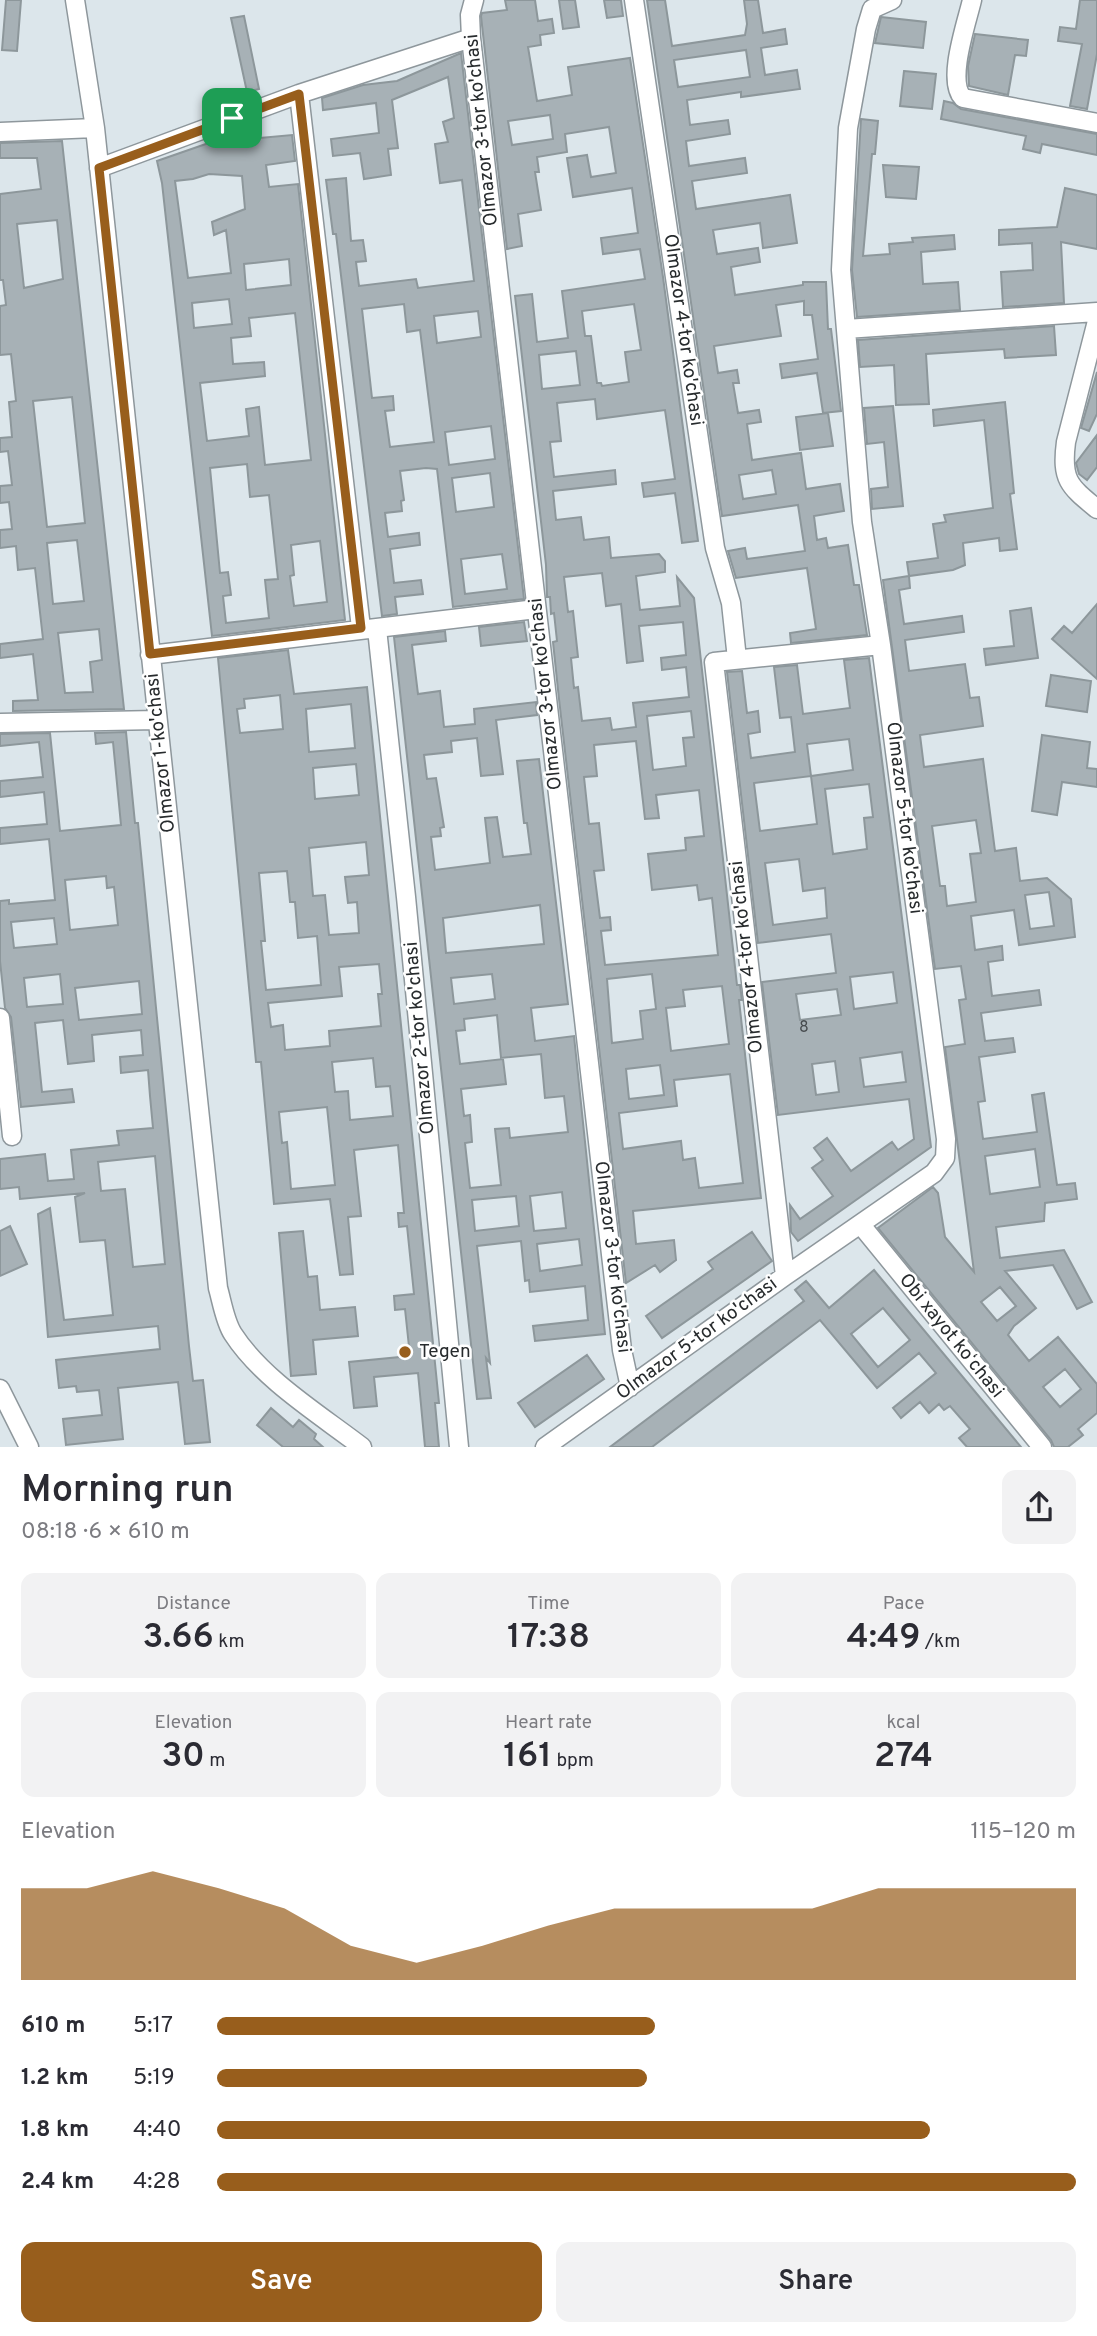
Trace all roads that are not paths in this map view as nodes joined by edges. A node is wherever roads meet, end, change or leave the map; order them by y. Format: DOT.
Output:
graph roads {
  1 [pos="75,0"];
  2 [pos="474,0"];
  3 [pos="634,0"];
  4 [pos="892,0"];
  5 [pos="972,0"];
  6 [pos="471,38"];
  7 [pos="299,94"];
  8 [pos="1097,123"];
  9 [pos="95,128"];
  10 [pos="0,132"];
  11 [pos="99,168"];
  12 [pos="1097,312"];
  13 [pos="1097,321"];
  14 [pos="846,328"];
  15 [pos="1097,509"];
  16 [pos="536,609"];
  17 [pos="369,629"];
  18 [pos="881,645"];
  19 [pos="150,654"];
  20 [pos="737,659"];
  21 [pos="157,720"];
  22 [pos="0,723"];
  23 [pos="0,1018"];
  24 [pos="0,1024"];
  25 [pos="12,1136"];
  26 [pos="861,1225"];
  27 [pos="785,1276"];
  28 [pos="631,1387"];
  29 [pos="0,1388"];
  30 [pos="29,1447"];
  31 [pos="362,1447"];
  32 [pos="459,1447"];
  33 [pos="545,1447"];
  34 [pos="1042,1447"];
  1 -- 9 [label="street, Olmazor 1-ko'chasi"];
  2 -- 6 [label="street, Olmazor 3-tor ko'chasi"];
  3 -- 20 [label="street, Olmazor 4-tor ko'chasi"];
  4 -- 14 [label="street, Olmazor 5-tor ko'chasi"];
  5 -- 8 [label="street"];
  6 -- 7 [label="street"];
  6 -- 16 [label="street, Olmazor 3-tor ko'chasi"];
  7 -- 11 [label="street"];
  7 -- 17 [label="street, Olmazor 2-tor ko'chasi"];
  9 -- 10 [label="street"];
  9 -- 11 [label="street, Olmazor 1-ko'chasi"];
  11 -- 19 [label="street, Olmazor 1-ko'chasi"];
  12 -- 14 [label="street"];
  13 -- 15 [label="street"];
  14 -- 18 [label="street, Olmazor 5-tor ko'chasi"];
  16 -- 17 [label="street"];
  16 -- 28 [label="street, Olmazor 3-tor ko'chasi"];
  17 -- 19 [label="street"];
  17 -- 32 [label="street, Olmazor 2-tor ko'chasi"];
  18 -- 20 [label="street, Olmazor 4-tor ko'chasi"];
  18 -- 26 [label="street, Olmazor 5-tor ko'chasi"];
  19 -- 21 [label="street, Olmazor 1-ko'chasi"];
  20 -- 27 [label="street, Olmazor 4-tor ko'chasi"];
  21 -- 22 [label="street"];
  21 -- 31 [label="street, Olmazor 1-ko'chasi"];
  23 -- 24 [label="street"];
  24 -- 25 [label="street"];
  26 -- 27 [label="street, Olmazor 5-tor ko'chasi"];
  26 -- 34 [label="street, Obi xayot koʻchasi"];
  27 -- 28 [label="street, Olmazor 5-tor ko'chasi"];
  28 -- 33 [label="street, Olmazor 5-tor ko'chasi"];
  29 -- 30 [label="street"];
}
